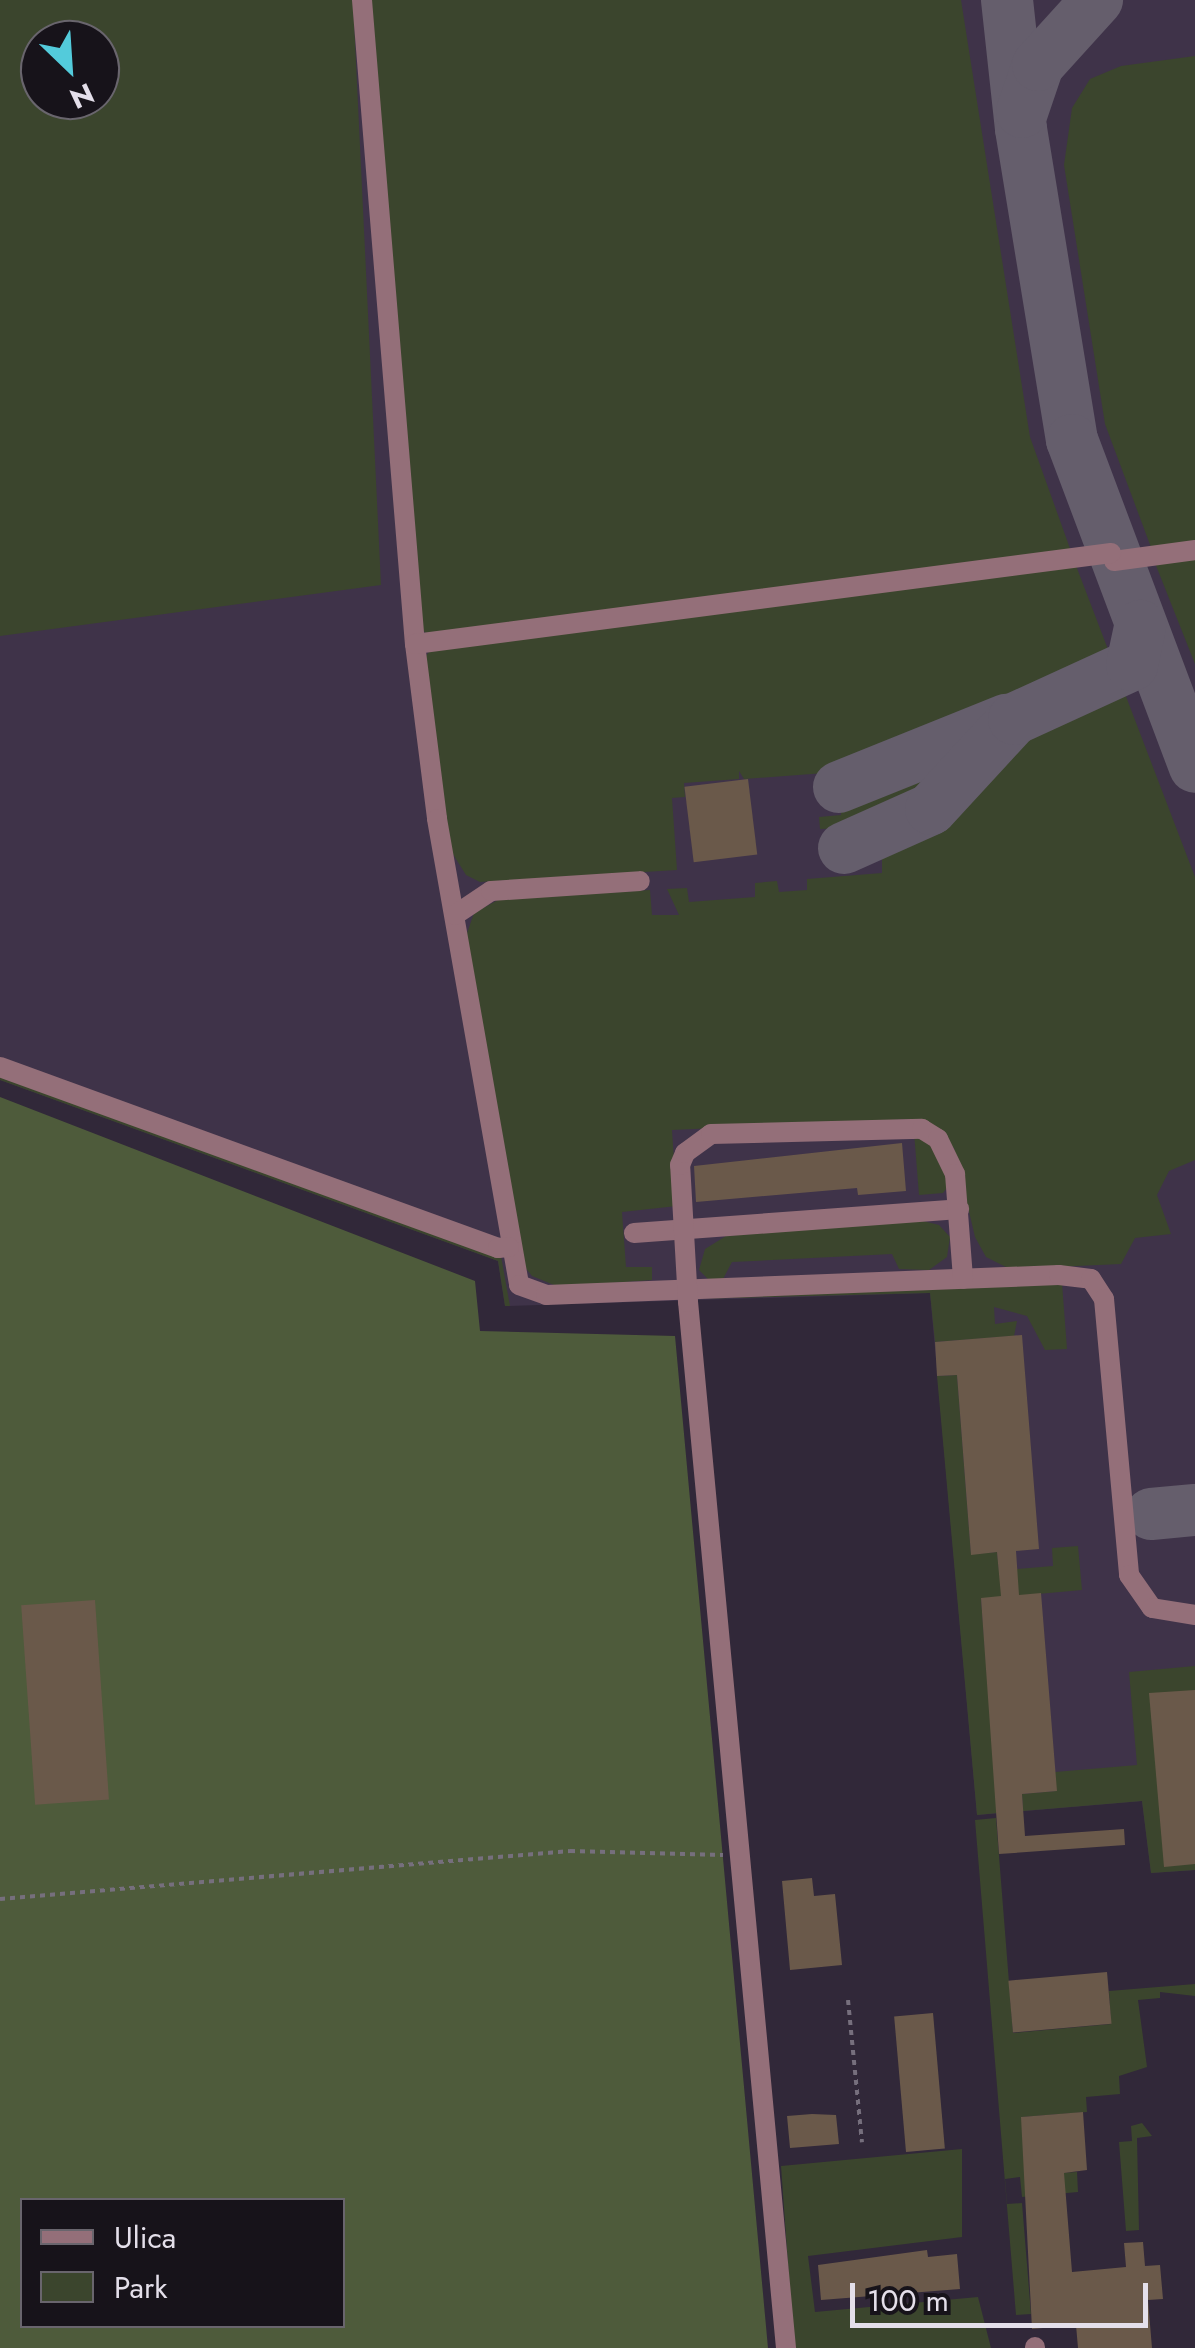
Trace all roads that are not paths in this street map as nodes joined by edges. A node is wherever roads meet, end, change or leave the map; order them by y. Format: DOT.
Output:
graph roads {
  1 [pos="362,0"];
  2 [pos="1195,550"];
  3 [pos="415,644"];
  4 [pos="448,876"];
  5 [pos="640,882"];
  6 [pos="491,891"];
  7 [pos="455,915"];
  8 [pos="0,1067"];
  9 [pos="959,1209"];
  10 [pos="683,1230"];
  11 [pos="634,1233"];
  12 [pos="510,1246"];
  13 [pos="963,1279"];
  14 [pos="687,1290"];
  15 [pos="1195,1615"];
  16 [pos="786,2348"];
  1 -- 3 [label="lane"];
  2 -- 3 [label="lane"];
  3 -- 4 [label="lane"];
  4 -- 6 [label="lane"];
  4 -- 7 [label="lane"];
  5 -- 6 [label="lane"];
  6 -- 7 [label="lane"];
  7 -- 12 [label="lane"];
  8 -- 12 [label="lane"];
  9 -- 10 [label="lane"];
  9 -- 10 [label="lane"];
  9 -- 13 [label="lane"];
  10 -- 11 [label="lane"];
  10 -- 14 [label="lane"];
  12 -- 14 [label="lane"];
  13 -- 14 [label="lane"];
  13 -- 15 [label="lane"];
  14 -- 16 [label="lane"];
}
